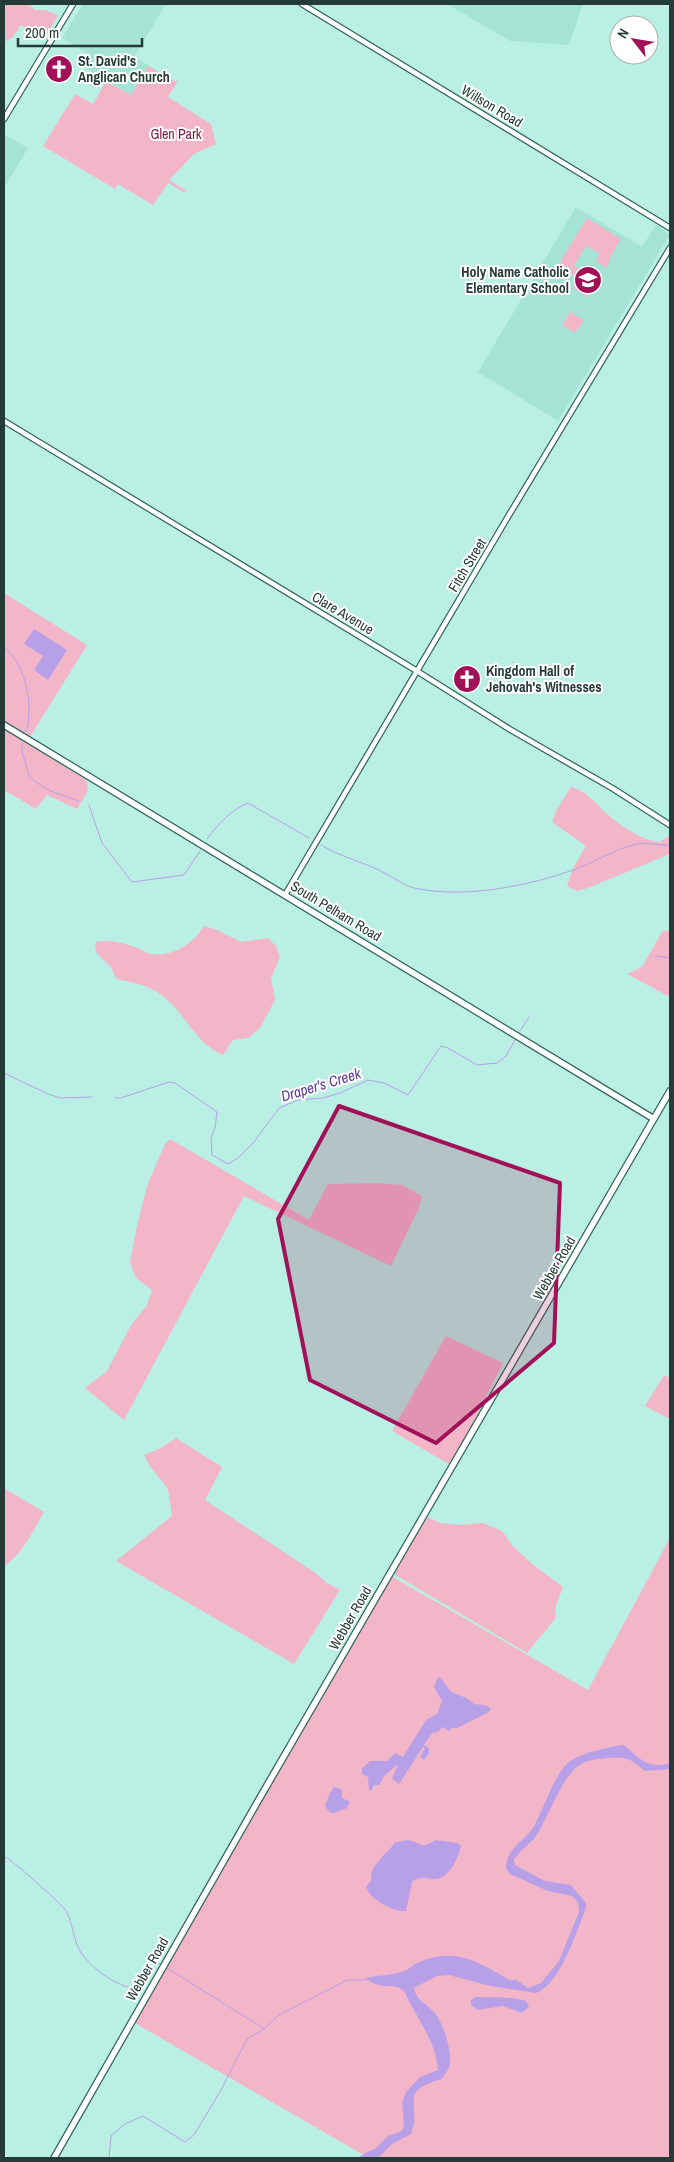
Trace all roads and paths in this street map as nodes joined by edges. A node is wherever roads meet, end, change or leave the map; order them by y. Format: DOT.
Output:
graph roads {
  1 [pos="73,4"];
  2 [pos="302,4"];
  3 [pos="4,119"];
  4 [pos="670,228"];
  5 [pos="670,248"];
  6 [pos="4,421"];
  7 [pos="417,671"];
  8 [pos="4,726"];
  9 [pos="670,825"];
  10 [pos="285,895"];
  11 [pos="670,1091"];
  12 [pos="654,1119"];
  13 [pos="54,2158"];
  1 -- 3 [label="street"];
  2 -- 4 [label="street, Willson Road"];
  5 -- 7 [label="street, Fitch Street"];
  6 -- 7 [label="street, Clare Avenue"];
  7 -- 9 [label="street, Clare Avenue"];
  7 -- 10 [label="street, Fitch Street"];
  8 -- 10 [label="main road, South Pelham Road"];
  10 -- 12 [label="main road, South Pelham Road"];
  11 -- 12 [label="main road, Webber Road"];
  12 -- 13 [label="main road, Webber Road"];
}
